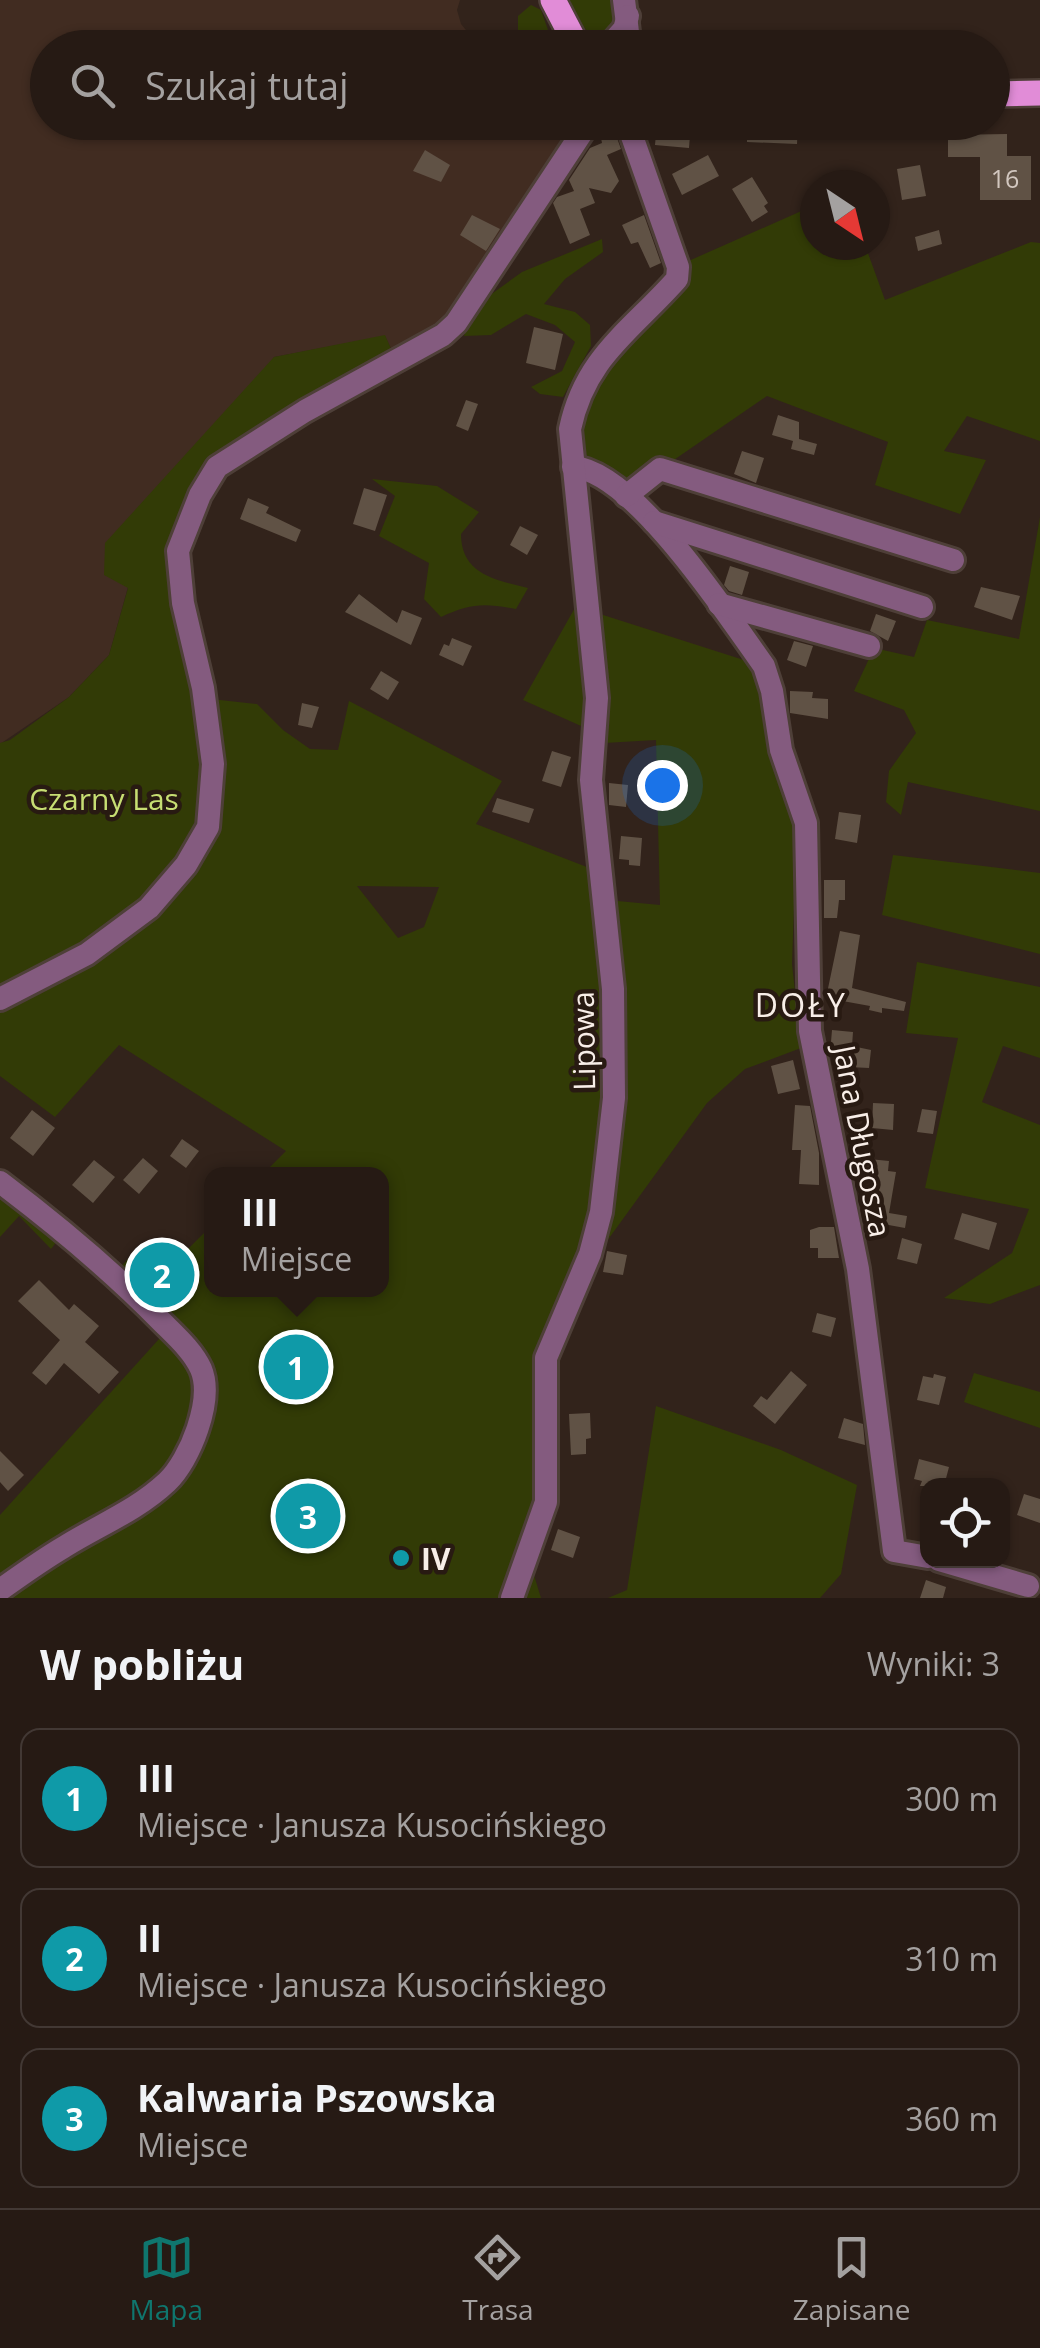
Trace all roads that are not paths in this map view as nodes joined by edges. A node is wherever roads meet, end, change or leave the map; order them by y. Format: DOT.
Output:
graph roads {
  1 [pos="553,0"];
  2 [pos="569,30"];
  3 [pos="1040,93"];
  4 [pos="1010,94"];
  5 [pos="577,140"];
  6 [pos="633,140"];
  7 [pos="573,467"];
  8 [pos="626,496"];
  9 [pos="654,522"];
  10 [pos="953,560"];
  11 [pos="719,604"];
  12 [pos="922,606"];
  13 [pos="869,646"];
  14 [pos="0,999"];
  15 [pos="0,1182"];
  16 [pos="920,1556"];
  17 [pos="966,1568"];
  18 [pos="1028,1586"];
  19 [pos="0,1590"];
  20 [pos="512,1598"];
  1 -- 2 [label="main road"];
  3 -- 4 [label="main road"];
  5 -- 14 [label="street"];
  6 -- 7 [label="street"];
  7 -- 8 [label="street, Jana Długosza"];
  7 -- 20 [label="street, Lipowa"];
  8 -- 9 [label="street, Jana Długosza"];
  8 -- 10 [label="street"];
  9 -- 11 [label="street, Jana Długosza"];
  9 -- 12 [label="street"];
  11 -- 13 [label="street"];
  11 -- 16 [label="street, Jana Długosza"];
  15 -- 19 [label="street"];
  17 -- 18 [label="street"];
}
